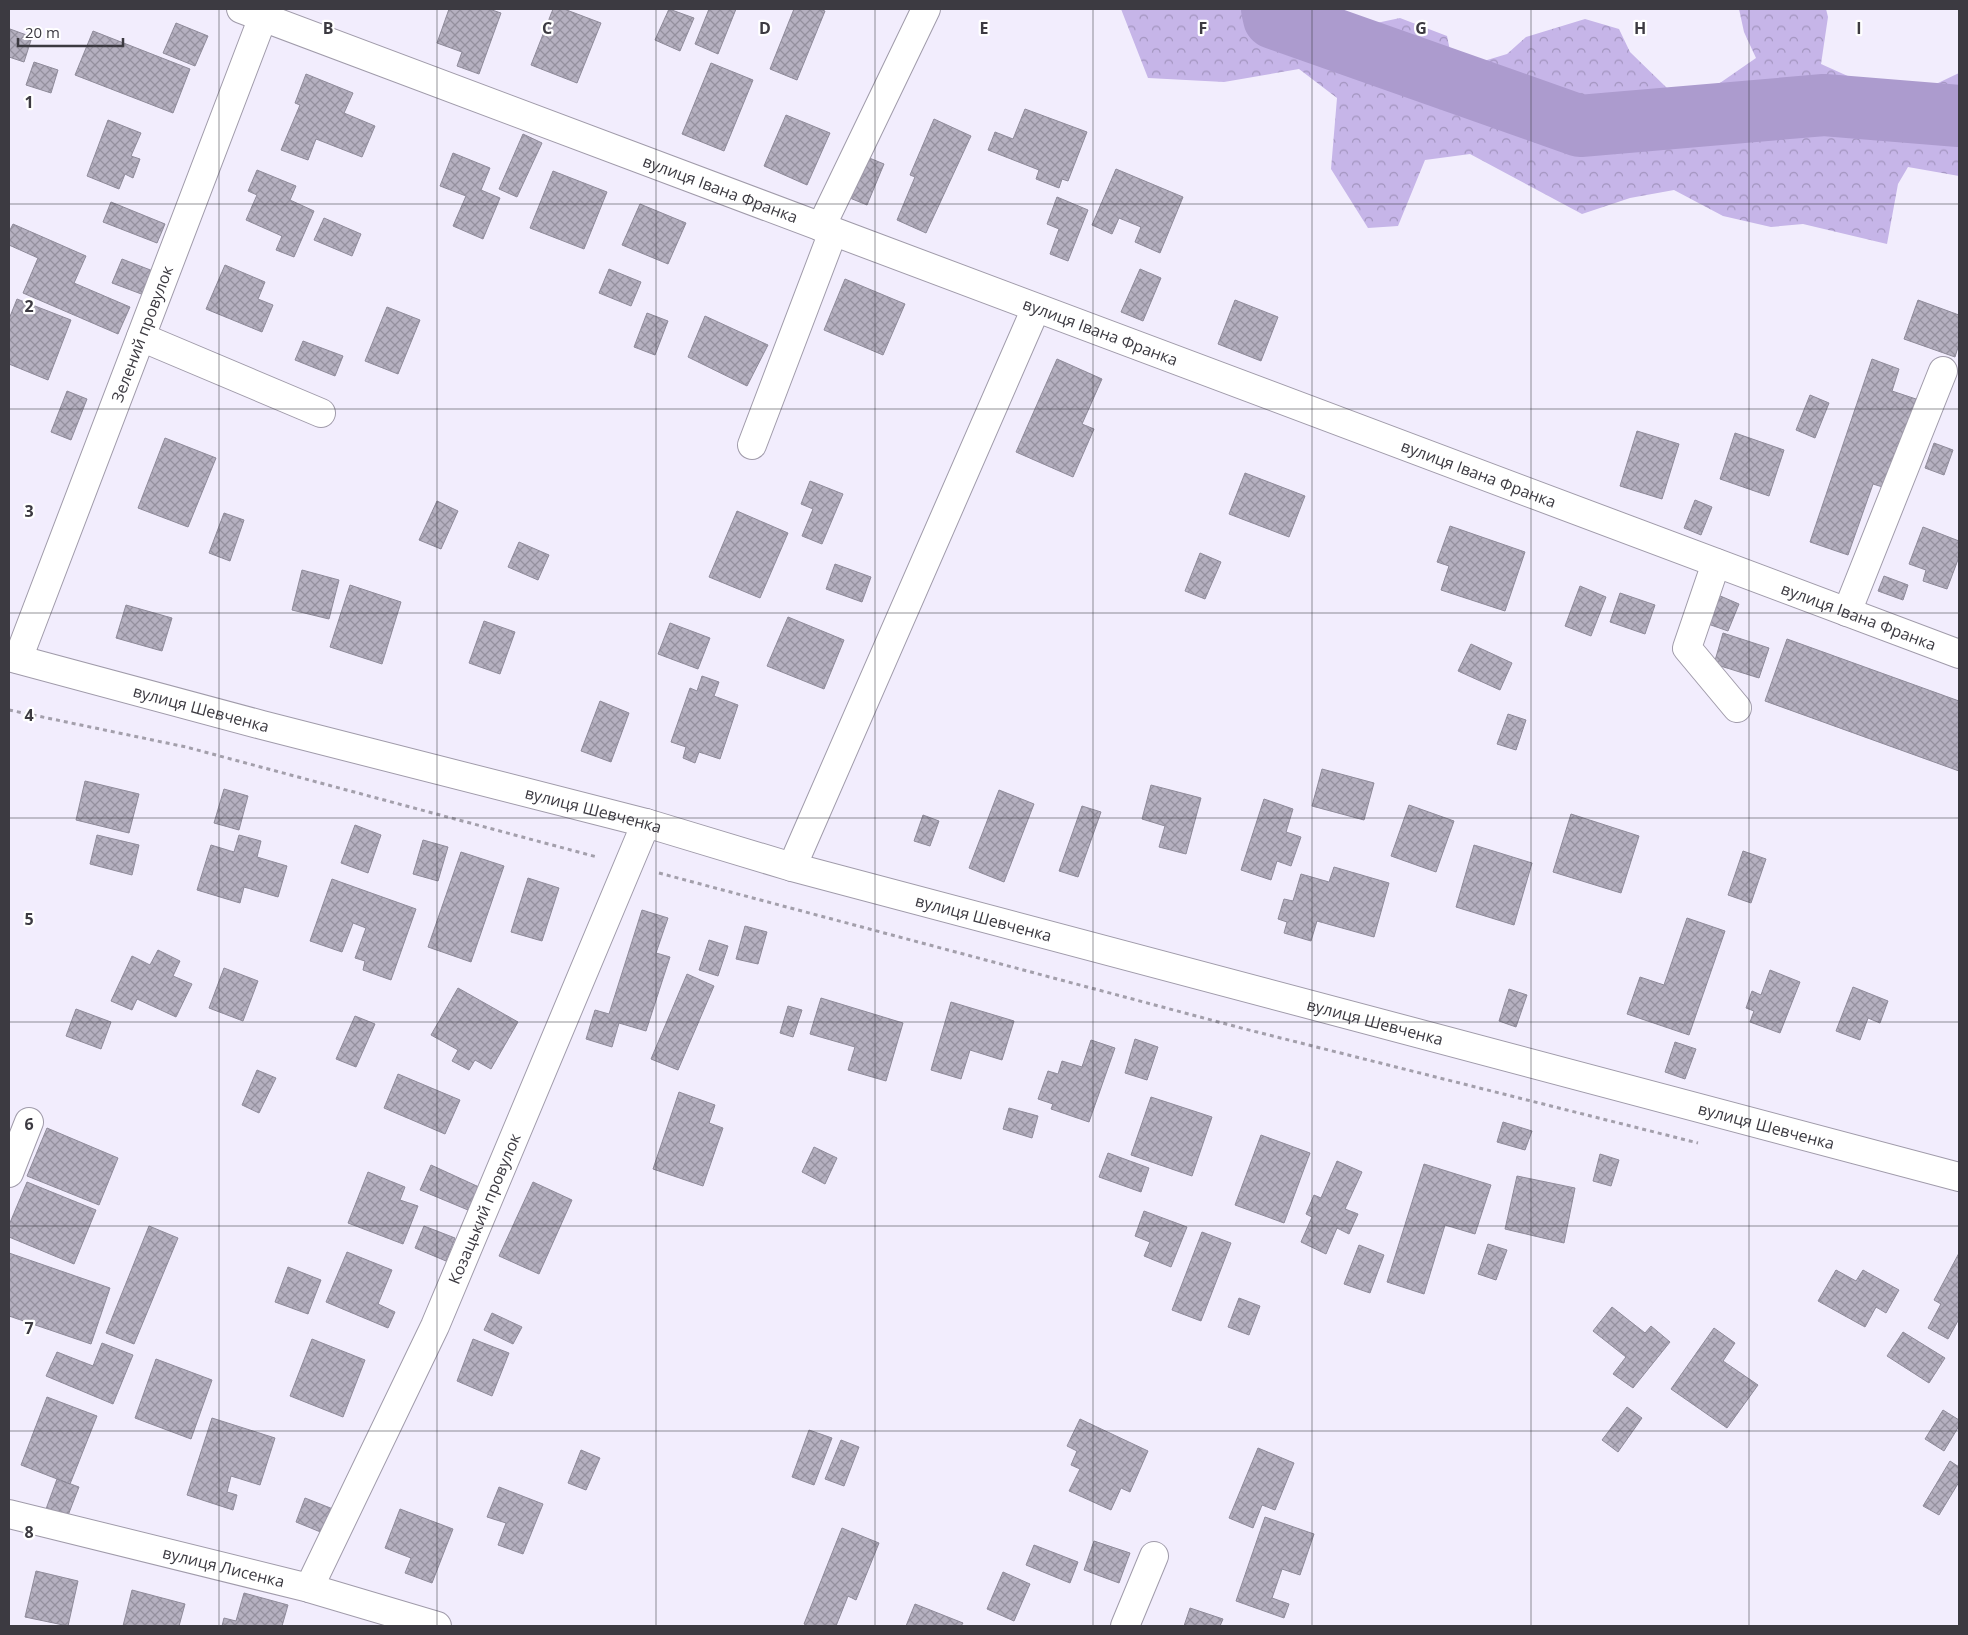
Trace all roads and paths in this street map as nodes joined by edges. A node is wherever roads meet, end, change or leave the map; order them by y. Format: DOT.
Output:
graph roads {
  1 [pos="926,9"];
  2 [pos="256,12"];
  3 [pos="827,229"];
  4 [pos="1036,308"];
  5 [pos="141,336"];
  6 [pos="1943,371"];
  7 [pos="321,413"];
  8 [pos="752,445"];
  9 [pos="1716,563"];
  10 [pos="1847,612"];
  11 [pos="1959,654"];
  12 [pos="13,658"];
  13 [pos="1737,708"];
  14 [pos="9,710"];
  15 [pos="646,824"];
  16 [pos="628,865"];
  17 [pos="792,867"];
  18 [pos="29,1122"];
  19 [pos="1704,1145"];
  20 [pos="9,1173"];
  21 [pos="1959,1177"];
  22 [pos="9,1514"];
  23 [pos="1154,1556"];
  24 [pos="309,1588"];
  25 [pos="437,1626"];
  26 [pos="1125,1626"];
  1 -- 3 [label="street"];
  2 -- 3 [label="street, вулиця Івана Франка"];
  2 -- 5 [label="street, Зелений провулок"];
  3 -- 4 [label="street, вулиця Івана Франка"];
  3 -- 8 [label="street"];
  4 -- 9 [label="street, вулиця Івана Франка"];
  4 -- 17 [label="street"];
  5 -- 7 [label="street"];
  5 -- 12 [label="street, Зелений провулок"];
  6 -- 10 [label="street"];
  9 -- 10 [label="street, вулиця Івана Франка"];
  9 -- 13 [label="street"];
  10 -- 11 [label="street, вулиця Івана Франка"];
  12 -- 15 [label="street, вулиця Шевченка"];
  14 -- 16 [label="path"];
  15 -- 16 [label="street, Козацький провулок"];
  15 -- 17 [label="street, вулиця Шевченка"];
  16 -- 19 [label="path"];
  16 -- 24 [label="street, Козацький провулок"];
  17 -- 21 [label="street, вулиця Шевченка"];
  18 -- 20 [label="street"];
  22 -- 24 [label="street, вулиця Лисенка"];
  23 -- 26 [label="street"];
  24 -- 25 [label="street, вулиця Лисенка"];
}
